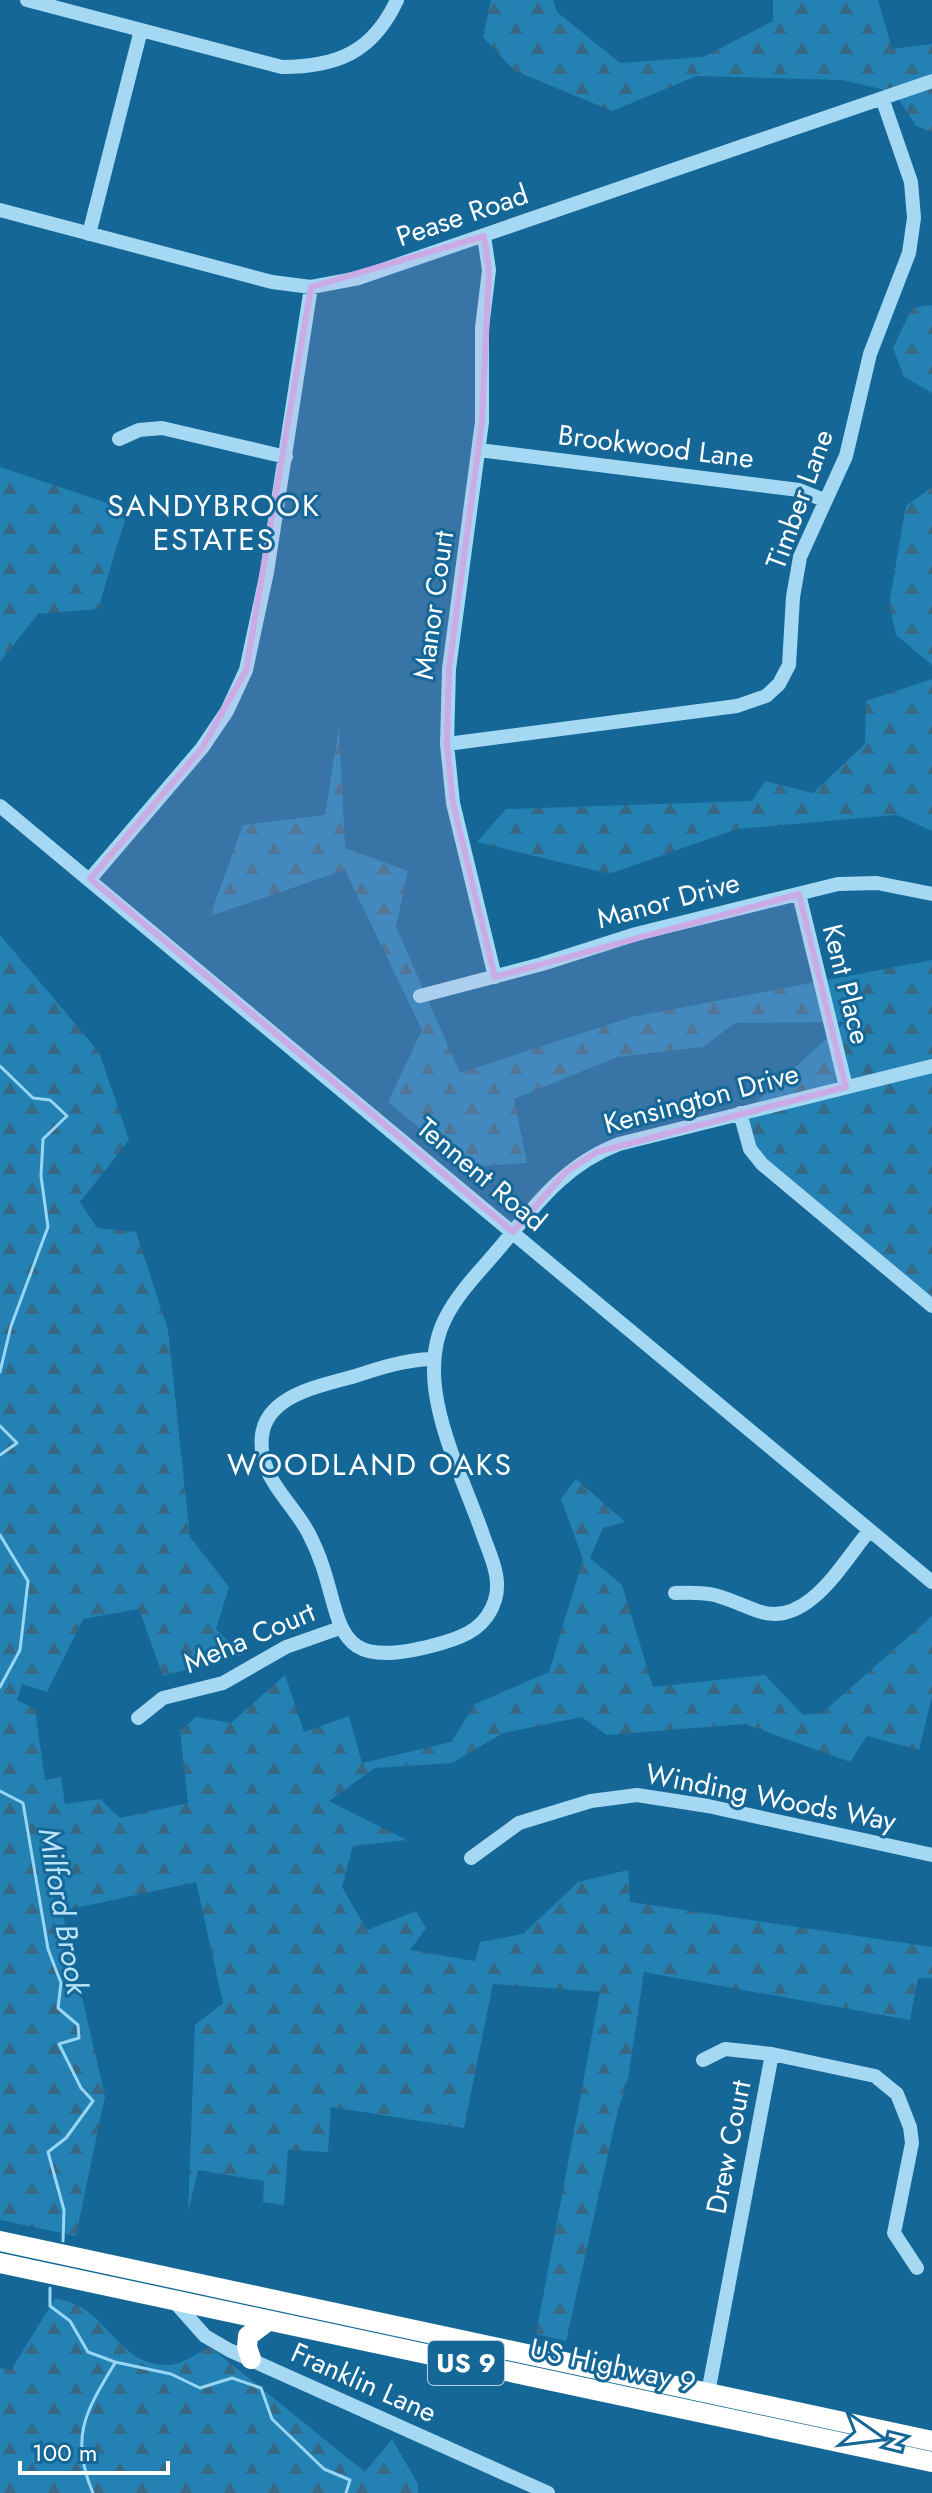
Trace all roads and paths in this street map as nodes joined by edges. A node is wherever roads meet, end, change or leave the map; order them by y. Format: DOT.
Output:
graph roads {
  1 [pos="27,0"];
  2 [pos="90,0"];
  3 [pos="397,0"];
  4 [pos="85,16"];
  5 [pos="141,30"];
  6 [pos="932,81"];
  7 [pos="882,98"];
  8 [pos="0,210"];
  9 [pos="89,234"];
  10 [pos="484,236"];
  11 [pos="311,287"];
  12 [pos="119,439"];
  13 [pos="479,450"];
  14 [pos="286,457"];
  15 [pos="824,500"];
  16 [pos="447,744"];
  17 [pos="0,806"];
  18 [pos="90,879"];
  19 [pos="799,894"];
  20 [pos="932,894"];
  21 [pos="495,977"];
  22 [pos="420,996"];
  23 [pos="932,1066"];
  24 [pos="846,1087"];
  25 [pos="740,1113"];
  26 [pos="513,1232"];
  27 [pos="932,1306"];
  28 [pos="431,1359"];
  29 [pos="869,1531"];
  30 [pos="932,1582"];
  31 [pos="675,1593"];
  32 [pos="340,1628"];
  33 [pos="138,1718"];
  34 [pos="932,1855"];
  35 [pos="471,1858"];
  36 [pos="772,2054"];
  37 [pos="703,2060"];
  38 [pos="0,2241"];
  39 [pos="0,2263"];
  40 [pos="917,2268"];
  41 [pos="172,2300"];
  42 [pos="268,2321"];
  43 [pos="251,2359"];
  44 [pos="708,2393"];
  45 [pos="932,2441"];
  46 [pos="932,2462"];
  47 [pos="548,2493"];
  1 -- 4 [label="street"];
  2 -- 4 [label="street"];
  3 -- 5 [label="street"];
  4 -- 5 [label="street"];
  5 -- 9 [label="street"];
  6 -- 7 [label="street, Pease Road"];
  7 -- 10 [label="street, Pease Road"];
  7 -- 15 [label="street, Timber Lane"];
  8 -- 9 [label="street, Pease Road"];
  9 -- 11 [label="street, Pease Road"];
  10 -- 11 [label="street, Pease Road"];
  10 -- 13 [label="street, Manor Court"];
  11 -- 14 [label="street"];
  12 -- 14 [label="street"];
  13 -- 15 [label="street, Brookwood Lane"];
  13 -- 16 [label="street, Manor Court"];
  14 -- 18 [label="street"];
  15 -- 16 [label="street, Timber Lane"];
  16 -- 21 [label="street, Manor Court"];
  17 -- 18 [label="street, Tennent Road"];
  18 -- 26 [label="street, Tennent Road"];
  19 -- 20 [label="street, Manor Drive"];
  19 -- 21 [label="street, Manor Drive"];
  19 -- 24 [label="street, Kent Place"];
  21 -- 22 [label="street, Manor Drive"];
  23 -- 24 [label="street, Kensington Drive"];
  24 -- 25 [label="street, Kensington Drive"];
  25 -- 26 [label="street, Kensington Drive"];
  25 -- 27 [label="street"];
  26 -- 28 [label="street, Kensington Drive"];
  26 -- 29 [label="street, Tennent Road"];
  28 -- 32 [label="street"];
  28 -- 32 [label="street"];
  29 -- 30 [label="street, Tennent Road"];
  29 -- 31 [label="street"];
  32 -- 33 [label="street, Meha Court"];
  34 -- 35 [label="street, Winding Woods Way"];
  36 -- 37 [label="street, Drew Court"];
  36 -- 40 [label="street, Drew Court"];
  36 -- 44 [label="street, Drew Court"];
  38 -- 44 [label="highway, US Highway 9 / US 9"];
  39 -- 41 [label="highway, US Highway 9 / US 9"];
  41 -- 42 [label="highway, US Highway 9 / US 9"];
  41 -- 43 [label="street, Franklin Lane"];
  42 -- 43 [label="highway"];
  42 -- 46 [label="highway, US Highway 9 / US 9"];
  43 -- 47 [label="street, Franklin Lane"];
  44 -- 45 [label="highway, US Highway 9 / US 9"];
}
